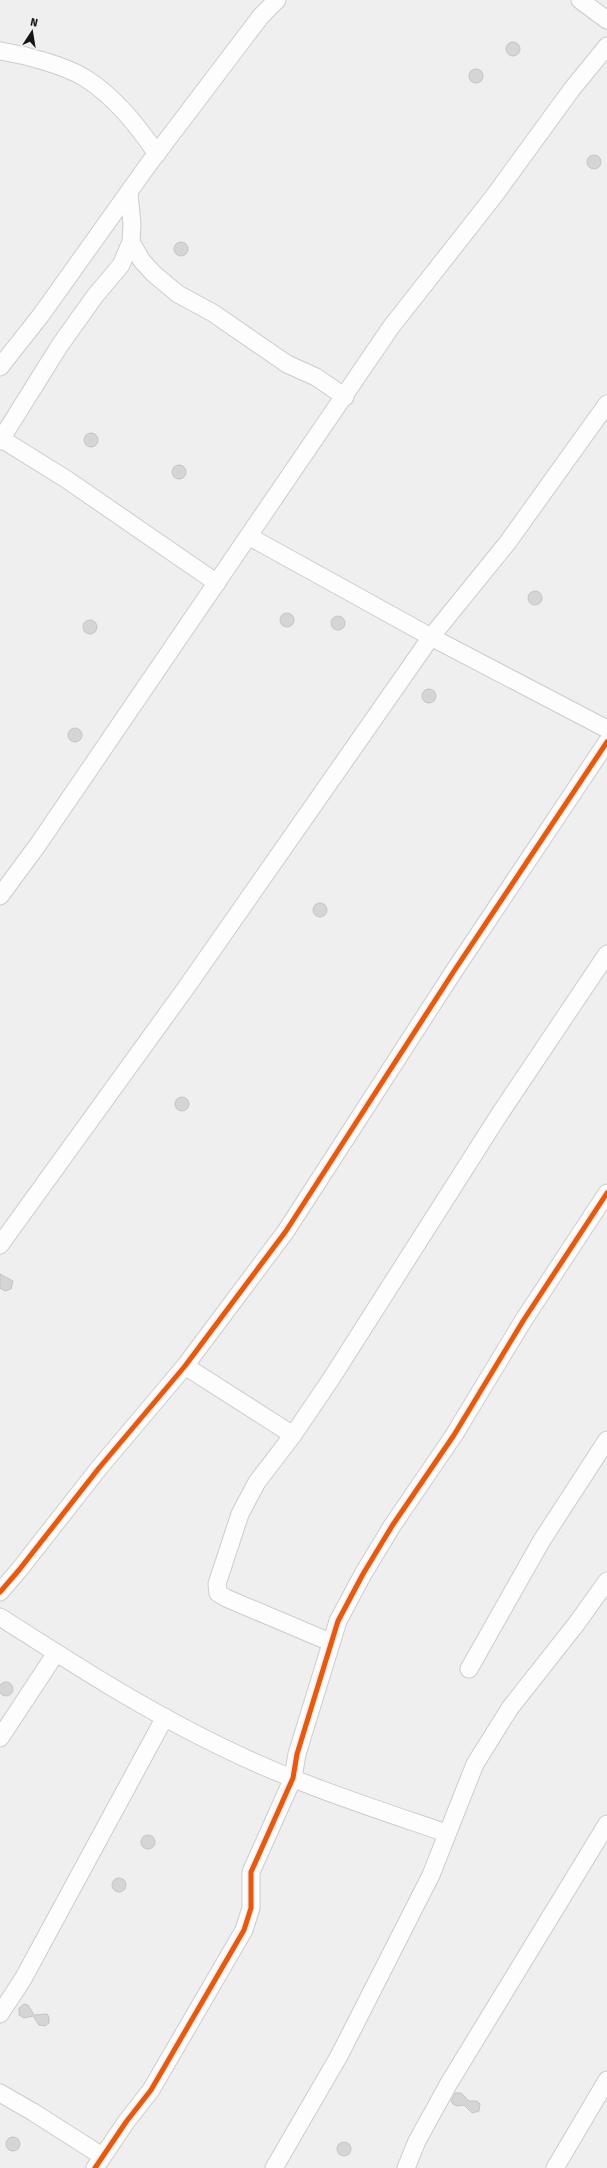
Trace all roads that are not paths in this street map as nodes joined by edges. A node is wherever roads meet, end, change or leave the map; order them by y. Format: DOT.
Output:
graph roads {
  1 [pos="277,0"];
  2 [pos="580,0"];
  3 [pos="607,20"];
  4 [pos="607,46"];
  5 [pos="0,51"];
  6 [pos="157,154"];
  7 [pos="129,193"];
  8 [pos="131,242"];
  9 [pos="0,367"];
  10 [pos="345,396"];
  11 [pos="607,404"];
  12 [pos="0,439"];
  13 [pos="250,537"];
  14 [pos="217,583"];
  15 [pos="431,637"];
  16 [pos="607,728"];
  17 [pos="607,742"];
  18 [pos="0,896"];
  19 [pos="607,954"];
  20 [pos="607,1194"];
  21 [pos="0,1245"];
  22 [pos="185,1366"];
  23 [pos="293,1435"];
  24 [pos="607,1440"];
  25 [pos="607,1580"];
  26 [pos="0,1592"];
  27 [pos="0,1617"];
  28 [pos="330,1642"];
  29 [pos="56,1653"];
  30 [pos="470,1669"];
  31 [pos="165,1717"];
  32 [pos="0,1738"];
  33 [pos="293,1778"];
  34 [pos="607,1824"];
  35 [pos="446,1833"];
  36 [pos="0,2014"];
  37 [pos="607,2080"];
  38 [pos="0,2093"];
  39 [pos="99,2162"];
  40 [pos="274,2168"];
  41 [pos="406,2168"];
  42 [pos="555,2168"];
  1 -- 6 [label="street"];
  2 -- 3 [label="street"];
  4 -- 10 [label="street"];
  5 -- 6 [label="street"];
  6 -- 7 [label="street"];
  7 -- 8 [label="street"];
  7 -- 9 [label="street"];
  8 -- 10 [label="street"];
  8 -- 12 [label="street"];
  10 -- 13 [label="street"];
  11 -- 15 [label="street"];
  12 -- 14 [label="street"];
  13 -- 14 [label="street"];
  13 -- 15 [label="street"];
  14 -- 18 [label="street"];
  15 -- 16 [label="street"];
  15 -- 21 [label="street"];
  17 -- 22 [label="street"];
  19 -- 23 [label="street"];
  20 -- 28 [label="street"];
  22 -- 23 [label="street"];
  22 -- 26 [label="street"];
  23 -- 28 [label="street"];
  24 -- 30 [label="street"];
  25 -- 35 [label="street"];
  27 -- 29 [label="street"];
  28 -- 33 [label="street"];
  29 -- 31 [label="street"];
  29 -- 32 [label="street"];
  31 -- 33 [label="street"];
  31 -- 36 [label="street"];
  33 -- 35 [label="street"];
  33 -- 39 [label="street"];
  34 -- 41 [label="street"];
  35 -- 40 [label="street"];
  37 -- 42 [label="street"];
  38 -- 39 [label="street"];
}
